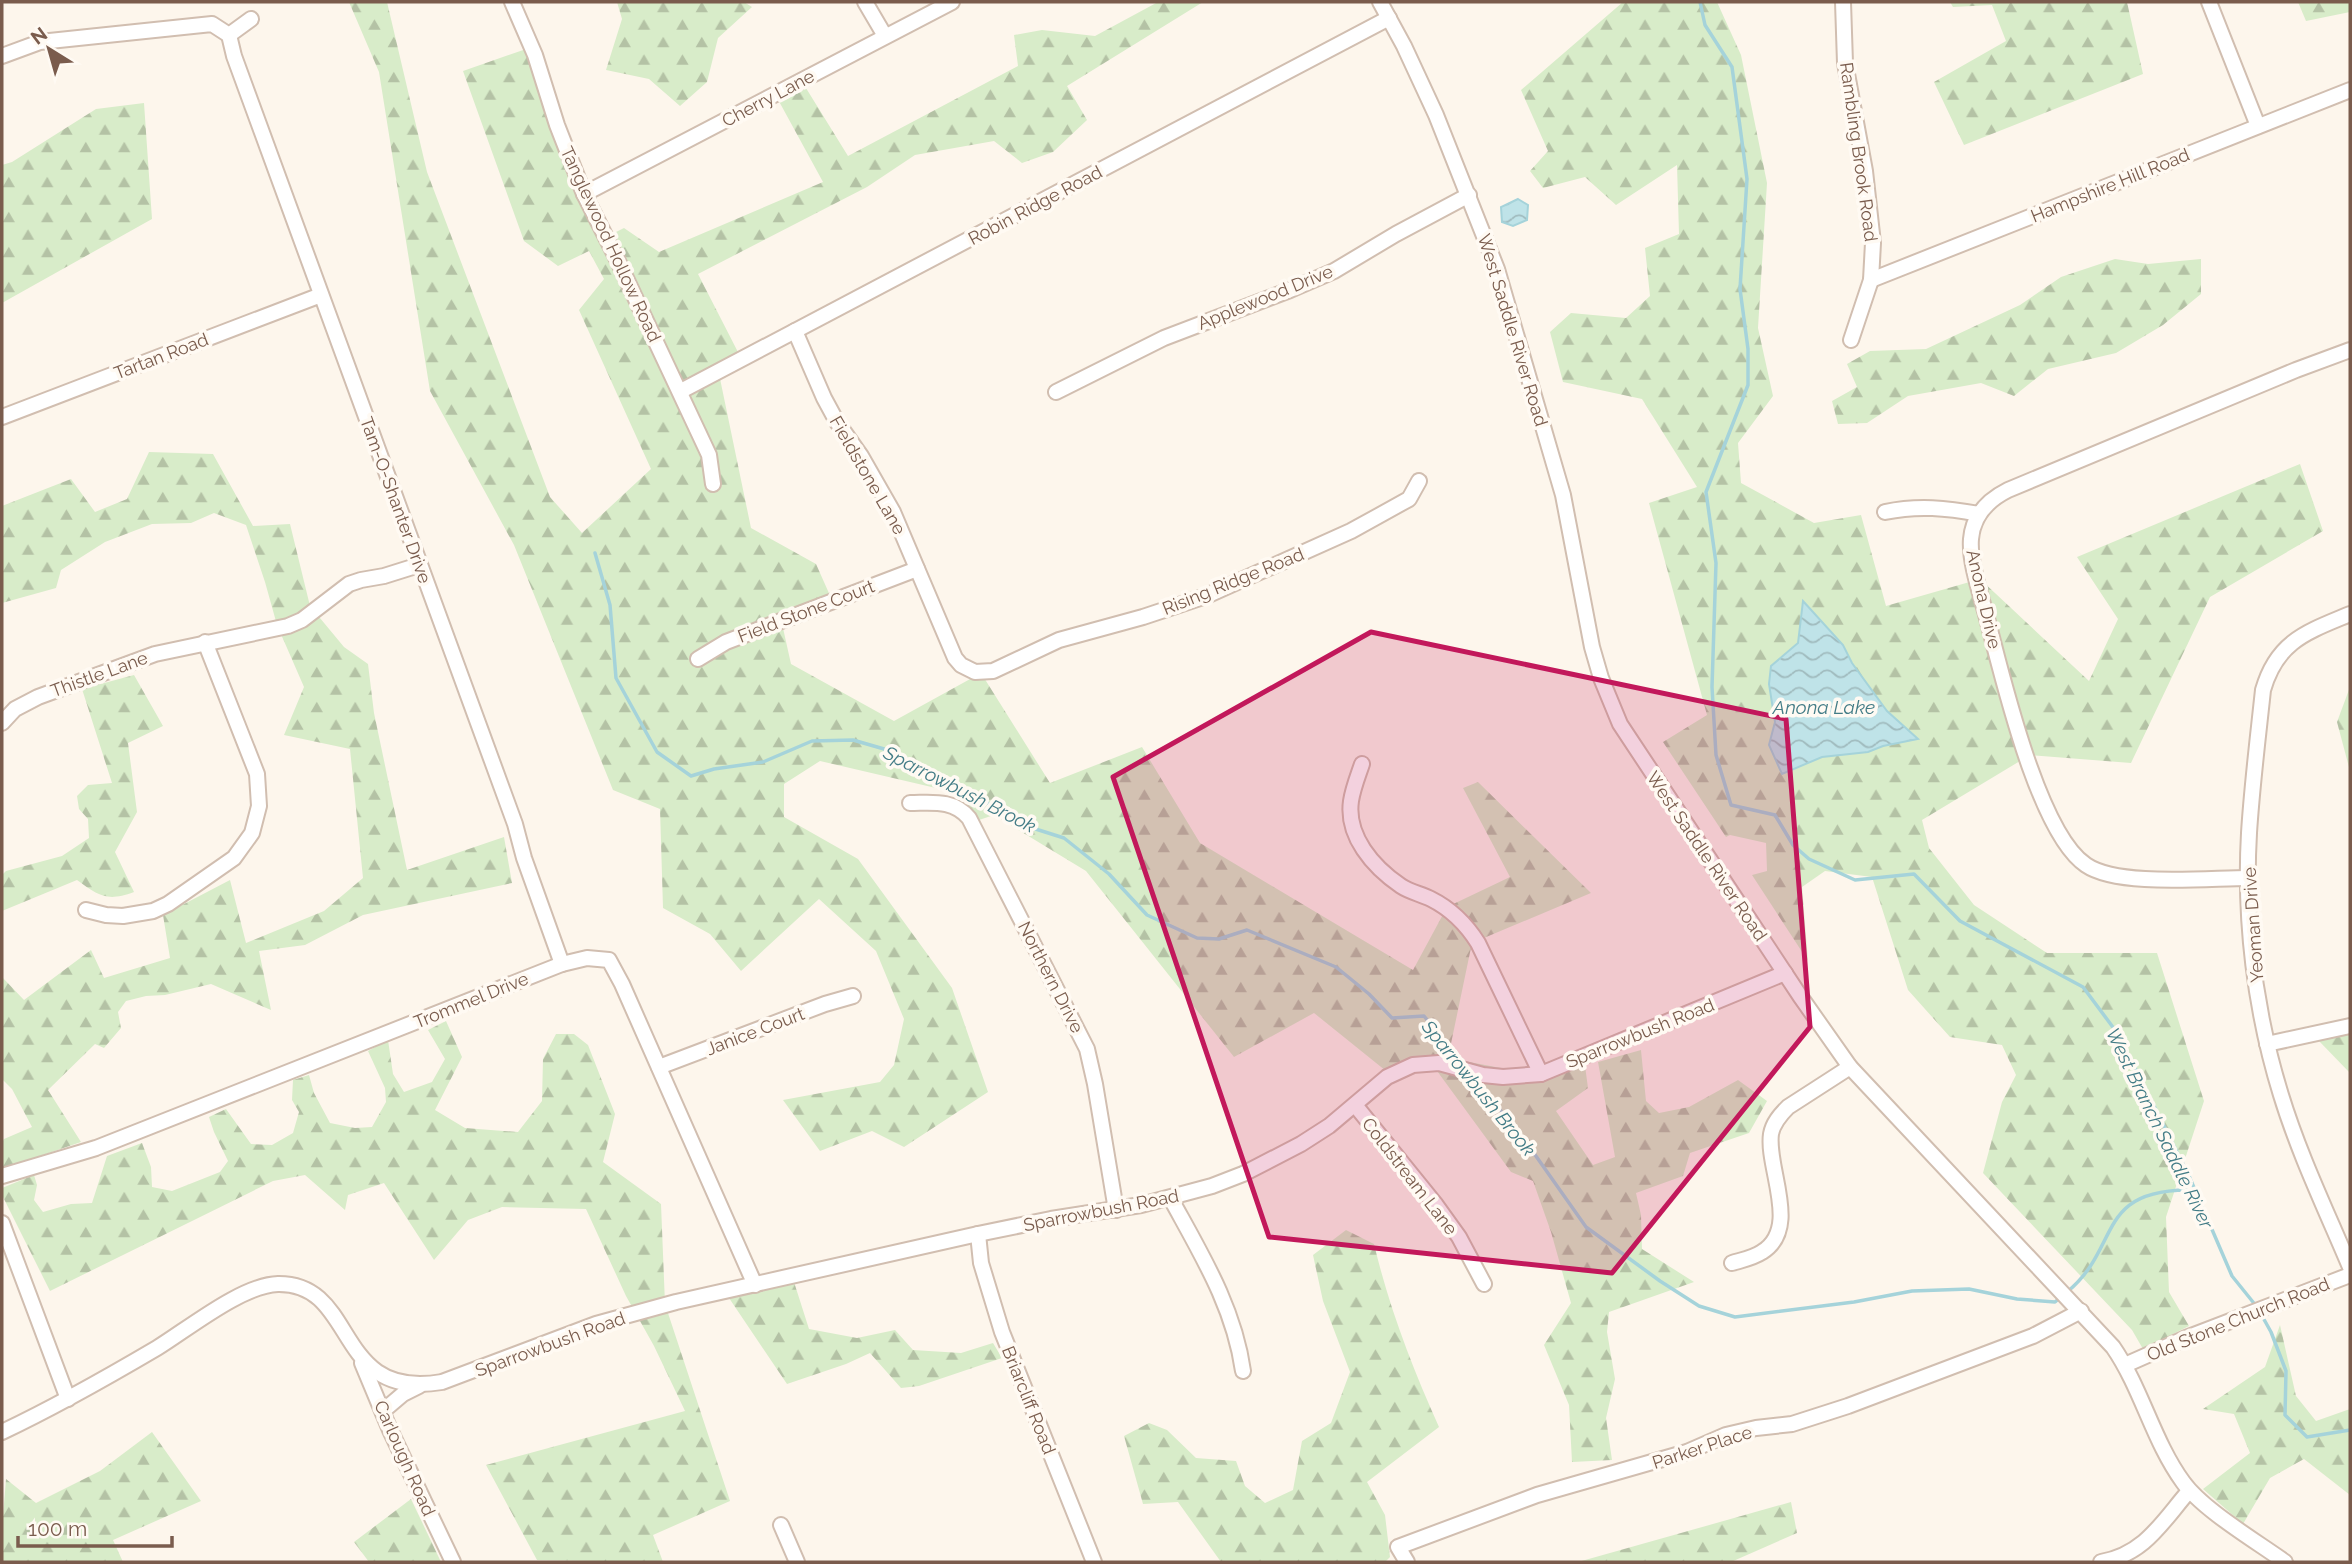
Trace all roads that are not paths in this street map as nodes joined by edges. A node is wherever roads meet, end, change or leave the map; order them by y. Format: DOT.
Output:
graph roads {
  1 [pos="512,2"];
  2 [pos="865,2"];
  3 [pos="952,2"];
  4 [pos="1380,2"];
  5 [pos="1843,2"];
  6 [pos="2209,2"];
  7 [pos="1389,18"];
  8 [pos="250,19"];
  9 [pos="229,35"];
  10 [pos="885,37"];
  11 [pos="2,56"];
  12 [pos="2350,90"];
  13 [pos="2258,126"];
  14 [pos="584,194"];
  15 [pos="1469,195"];
  16 [pos="1871,280"];
  17 [pos="321,295"];
  18 [pos="795,331"];
  19 [pos="1851,340"];
  20 [pos="2350,350"];
  21 [pos="681,391"];
  22 [pos="1056,392"];
  23 [pos="2,417"];
  24 [pos="1419,481"];
  25 [pos="713,484"];
  26 [pos="1885,512"];
  27 [pos="1979,514"];
  28 [pos="419,565"];
  29 [pos="917,569"];
  30 [pos="2350,614"];
  31 [pos="205,642"];
  32 [pos="955,658"];
  33 [pos="698,659"];
  34 [pos="2,723"];
  35 [pos="1362,764"];
  36 [pos="910,803"];
  37 [pos="2248,878"];
  38 [pos="86,910"];
  39 [pos="562,964"];
  40 [pos="1785,973"];
  41 [pos="853,996"];
  42 [pos="2350,1026"];
  43 [pos="2267,1044"];
  44 [pos="1850,1066"];
  45 [pos="659,1067"];
  46 [pos="1541,1074"];
  47 [pos="1355,1105"];
  48 [pos="2,1176"];
  49 [pos="1171,1199"];
  50 [pos="1116,1210"];
  51 [pos="2,1223"];
  52 [pos="978,1234"];
  53 [pos="1732,1263"];
  54 [pos="2350,1267"];
  55 [pos="2350,1275"];
  56 [pos="1484,1284"];
  57 [pos="755,1285"];
  58 [pos="2081,1311"];
  59 [pos="358,1354"];
  60 [pos="2125,1365"];
  61 [pos="1243,1370"];
  62 [pos="421,1386"];
  63 [pos="68,1399"];
  64 [pos="383,1411"];
  65 [pos="2,1432"];
  66 [pos="2189,1490"];
  67 [pos="781,1525"];
  68 [pos="453,1562"];
  69 [pos="797,1562"];
  70 [pos="1094,1562"];
  71 [pos="1406,1562"];
  72 [pos="2101,1562"];
  73 [pos="2285,1562"];
  1 -- 14 [label="street, Tanglewood Hollow Road"];
  2 -- 10 [label="street"];
  3 -- 10 [label="street, Cherry Lane"];
  4 -- 7 [label="street, West Saddle River Road"];
  5 -- 16 [label="street, Rambling Brook Road"];
  6 -- 13 [label="street"];
  7 -- 15 [label="street, West Saddle River Road"];
  7 -- 18 [label="street, Robin Ridge Road"];
  8 -- 9 [label="street"];
  9 -- 11 [label="street"];
  9 -- 17 [label="street, Tam-O-Shanter Drive"];
  10 -- 14 [label="street, Cherry Lane"];
  12 -- 13 [label="street, Hampshire Hill Road"];
  13 -- 16 [label="street, Hampshire Hill Road"];
  14 -- 21 [label="street, Tanglewood Hollow Road"];
  15 -- 22 [label="street, Applewood Drive"];
  15 -- 40 [label="street, West Saddle River Road"];
  16 -- 19 [label="street, Rambling Brook Road"];
  17 -- 23 [label="street, Tartan Road"];
  17 -- 28 [label="street, Tam-O-Shanter Drive"];
  18 -- 21 [label="street, Robin Ridge Road"];
  18 -- 29 [label="street, Fieldstone Lane"];
  20 -- 27 [label="street"];
  21 -- 25 [label="street, Tanglewood Hollow Road"];
  24 -- 32 [label="street, Rising Ridge Road"];
  26 -- 27 [label="street"];
  27 -- 37 [label="street, Anona Drive"];
  28 -- 31 [label="street, Thistle Lane"];
  28 -- 39 [label="street, Tam-O-Shanter Drive"];
  29 -- 32 [label="street, Fieldstone Lane"];
  29 -- 33 [label="street, Field Stone Court"];
  30 -- 37 [label="street, Yeoman Drive"];
  31 -- 34 [label="street, Thistle Lane"];
  31 -- 38 [label="street"];
  35 -- 46 [label="street"];
  36 -- 50 [label="street, Northern Drive"];
  37 -- 43 [label="street, Yeoman Drive"];
  39 -- 45 [label="street, Trommel Drive"];
  39 -- 48 [label="street, Trommel Drive"];
  40 -- 44 [label="street, West Saddle River Road"];
  40 -- 46 [label="street, Sparrowbush Road"];
  41 -- 45 [label="street, Janice Court"];
  42 -- 43 [label="street"];
  43 -- 54 [label="street, Yeoman Drive"];
  44 -- 53 [label="street"];
  44 -- 58 [label="street, West Saddle River Road"];
  45 -- 57 [label="street, Trommel Drive"];
  46 -- 47 [label="street, Sparrowbush Road"];
  47 -- 49 [label="street, Sparrowbush Road"];
  47 -- 56 [label="street, Coldstream Lane"];
  49 -- 50 [label="street, Sparrowbush Road"];
  49 -- 61 [label="street"];
  50 -- 52 [label="street, Sparrowbush Road"];
  51 -- 63 [label="street"];
  52 -- 57 [label="street, Sparrowbush Road"];
  52 -- 70 [label="street, Briarcliff Road"];
  55 -- 60 [label="street, Old Stone Church Road"];
  57 -- 62 [label="street, Sparrowbush Road"];
  58 -- 60 [label="street, West Saddle River Road"];
  58 -- 71 [label="street, Parker Place"];
  59 -- 62 [label="street, Sparrowbush Road"];
  59 -- 63 [label="street, Sparrowbush Road"];
  59 -- 64 [label="street, Carlough Road"];
  60 -- 66 [label="street, West Saddle River Road"];
  62 -- 64 [label="street, Sparrowbush Road"];
  63 -- 65 [label="street, Sparrowbush Road"];
  64 -- 68 [label="street, Carlough Road"];
  66 -- 72 [label="street"];
  66 -- 73 [label="street, West Saddle River Road"];
  67 -- 69 [label="street"];
}
